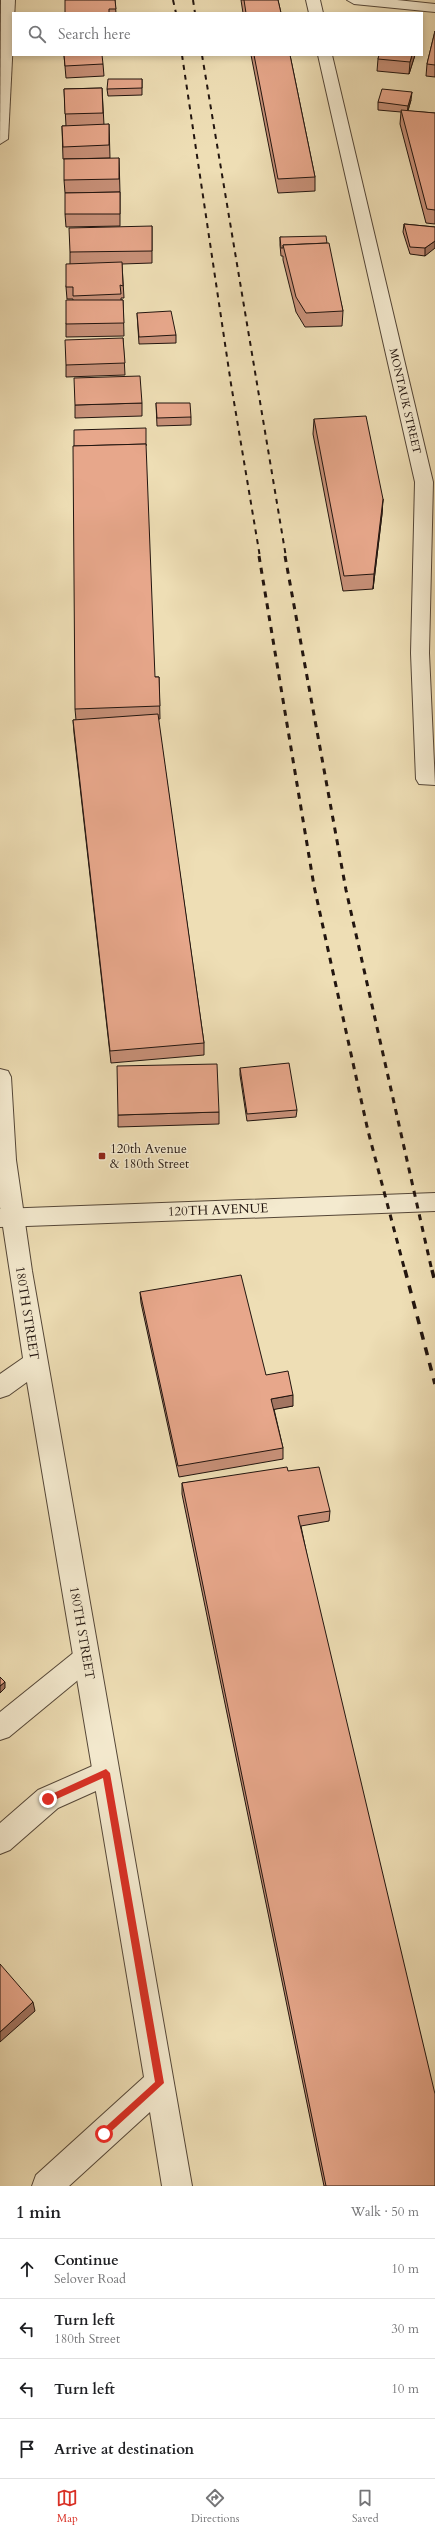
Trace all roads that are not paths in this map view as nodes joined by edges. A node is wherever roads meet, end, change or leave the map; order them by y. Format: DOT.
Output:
graph roads {
  1 [pos="8,0"];
  2 [pos="313,0"];
  3 [pos="354,0"];
  4 [pos="435,8"];
  5 [pos="316,12"];
  6 [pos="325,56"];
  7 [pos="0,139"];
  8 [pos="429,482"];
  9 [pos="431,778"];
  10 [pos="0,1077"];
  11 [pos="435,1202"];
  12 [pos="6,1217"];
  13 [pos="35,1362"];
  14 [pos="0,1388"];
  15 [pos="86,1658"];
  16 [pos="0,1728"];
  17 [pos="106,1773"];
  18 [pos="0,1841"];
  19 [pos="159,2083"];
  20 [pos="47,2186"];
  21 [pos="177,2186"];
  1 -- 7 [label="street"];
  2 -- 5 [label="street"];
  3 -- 4 [label="street"];
  6 -- 8 [label="street, MONTAUK STREET"];
  8 -- 9 [label="street, MONTAUK STREET"];
  10 -- 12 [label="street, 180TH STREET"];
  11 -- 12 [label="street, 120TH AVENUE"];
  12 -- 13 [label="street, 180TH STREET"];
  13 -- 14 [label="street"];
  13 -- 15 [label="street, 180TH STREET"];
  15 -- 16 [label="street"];
  15 -- 17 [label="street, 180TH STREET"];
  17 -- 18 [label="street"];
  17 -- 19 [label="street, 180TH STREET"];
  19 -- 20 [label="street"];
  19 -- 21 [label="street, 180TH STREET"];
}
